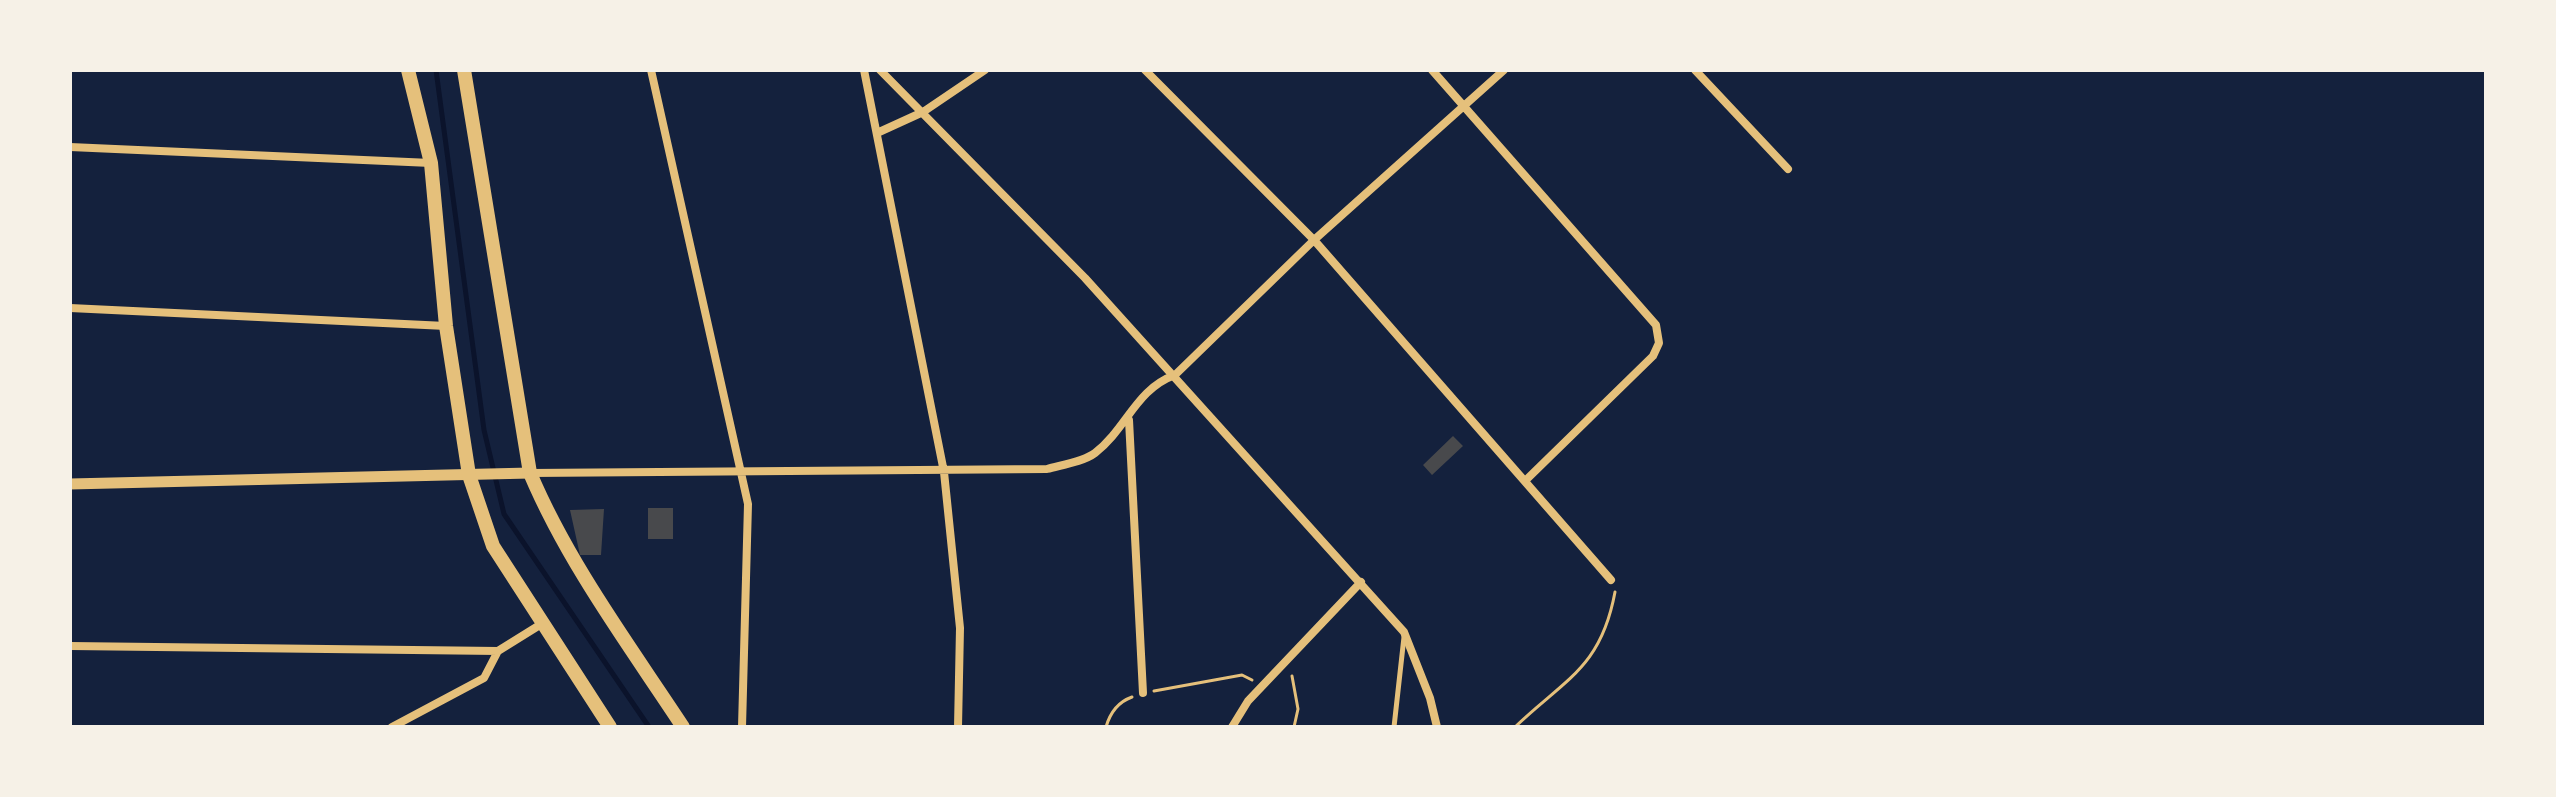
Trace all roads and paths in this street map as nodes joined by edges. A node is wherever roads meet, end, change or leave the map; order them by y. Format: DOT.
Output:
graph roads {
  1 [pos="408,70"];
  2 [pos="464,70"];
  3 [pos="651,70"];
  4 [pos="864,70"];
  5 [pos="880,70"];
  6 [pos="985,70"];
  7 [pos="1145,70"];
  8 [pos="1432,70"];
  9 [pos="1504,70"];
  10 [pos="1695,70"];
  11 [pos="1466,105"];
  12 [pos="923,112"];
  13 [pos="877,133"];
  14 [pos="70,147"];
  15 [pos="431,163"];
  16 [pos="1788,169"];
  17 [pos="1314,240"];
  18 [pos="70,308"];
  19 [pos="446,326"];
  20 [pos="1175,375"];
  21 [pos="1129,420"];
  22 [pos="944,472"];
  23 [pos="530,473"];
  24 [pos="740,474"];
  25 [pos="469,475"];
  26 [pos="1526,480"];
  27 [pos="70,484"];
  28 [pos="1611,580"];
  29 [pos="1361,582"];
  30 [pos="544,622"];
  31 [pos="1404,632"];
  32 [pos="70,646"];
  33 [pos="498,651"];
  34 [pos="1289,657"];
  35 [pos="1263,684"];
  36 [pos="1143,693"];
  37 [pos="392,727"];
  38 [pos="610,727"];
  39 [pos="683,727"];
  40 [pos="742,727"];
  41 [pos="958,727"];
  42 [pos="1106,727"];
  43 [pos="1232,727"];
  44 [pos="1294,727"];
  45 [pos="1394,727"];
  46 [pos="1437,727"];
  47 [pos="1515,727"];
  1 -- 15 [label="main road"];
  2 -- 23 [label="main road"];
  3 -- 24 [label="street"];
  4 -- 13 [label="street"];
  5 -- 12 [label="street"];
  6 -- 12 [label="street"];
  7 -- 17 [label="street"];
  8 -- 11 [label="street"];
  9 -- 11 [label="street"];
  10 -- 16 [label="street"];
  11 -- 17 [label="street"];
  11 -- 26 [label="street"];
  12 -- 13 [label="street"];
  12 -- 20 [label="street"];
  13 -- 22 [label="street"];
  14 -- 15 [label="street"];
  15 -- 19 [label="main road"];
  17 -- 20 [label="street"];
  17 -- 26 [label="street"];
  18 -- 19 [label="street"];
  19 -- 25 [label="main road"];
  20 -- 21 [label="street"];
  20 -- 29 [label="street"];
  21 -- 22 [label="street"];
  21 -- 36 [label="street"];
  22 -- 24 [label="street"];
  22 -- 41 [label="street"];
  23 -- 24 [label="street"];
  23 -- 25 [label="street"];
  23 -- 39 [label="main road"];
  24 -- 40 [label="street"];
  25 -- 27 [label="street"];
  25 -- 30 [label="main road"];
  26 -- 28 [label="street"];
  28 -- 47 [label="path"];
  29 -- 31 [label="street"];
  29 -- 34 [label="street"];
  30 -- 33 [label="street"];
  30 -- 38 [label="main road"];
  31 -- 45 [label="lane"];
  31 -- 46 [label="street"];
  32 -- 33 [label="street"];
  33 -- 37 [label="street"];
  34 -- 35 [label="street"];
  34 -- 44 [label="path"];
  35 -- 36 [label="path"];
  35 -- 43 [label="street"];
  36 -- 42 [label="path"];
}
